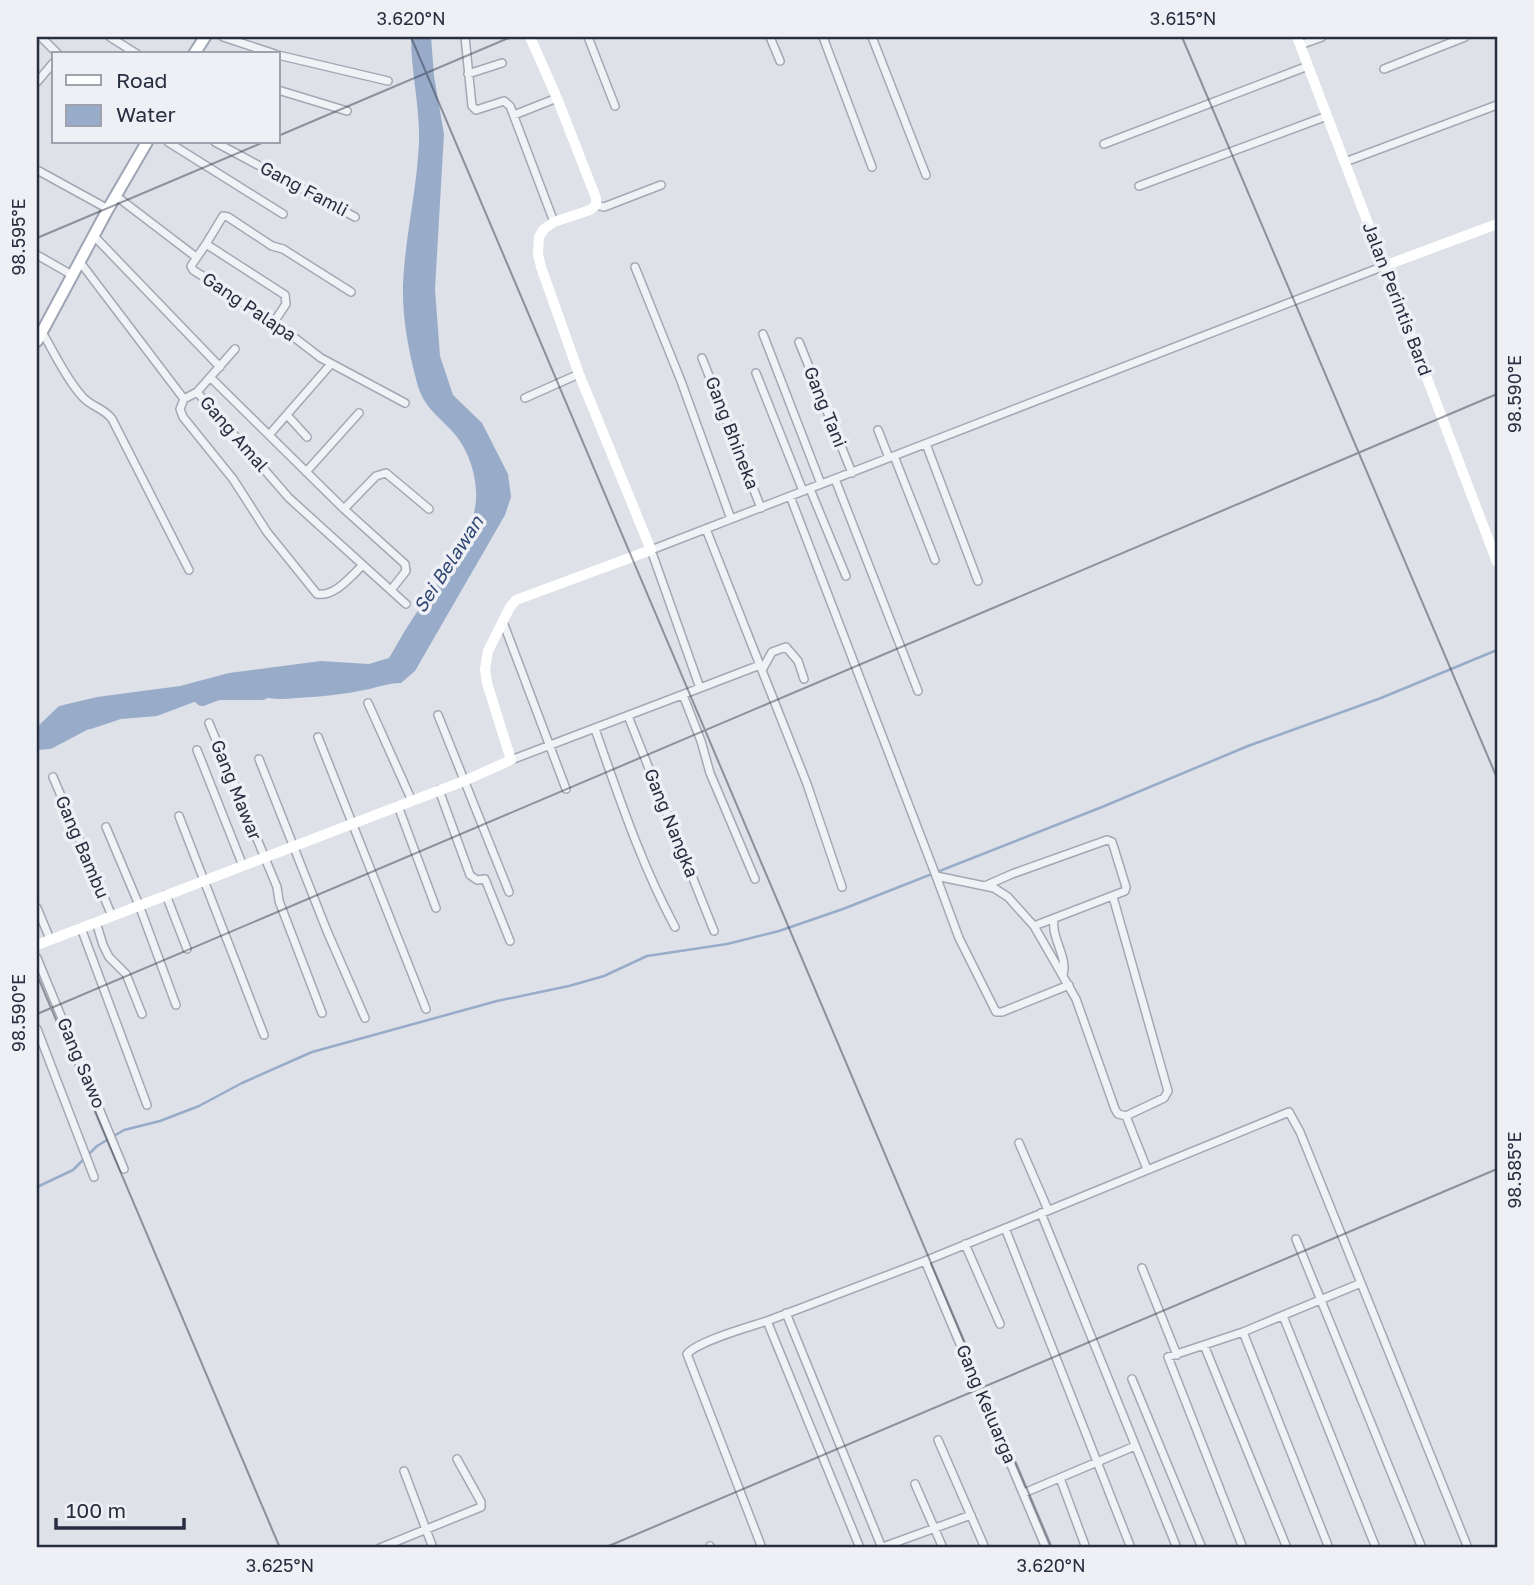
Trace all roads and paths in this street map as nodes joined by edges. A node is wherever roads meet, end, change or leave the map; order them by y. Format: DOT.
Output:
graph roads {
  1 [pos="41,37"];
  2 [pos="110,37"];
  3 [pos="205,37"];
  4 [pos="223,37"];
  5 [pos="465,37"];
  6 [pos="530,37"];
  7 [pos="588,37"];
  8 [pos="770,37"];
  9 [pos="822,37"];
  10 [pos="872,37"];
  11 [pos="1322,37"];
  12 [pos="1465,37"];
  13 [pos="1299,41"];
  14 [pos="56,52"];
  15 [pos="134,52"];
  16 [pos="195,52"];
  17 [pos="268,52"];
  18 [pos="280,56"];
  19 [pos="780,61"];
  20 [pos="502,63"];
  21 [pos="52,64"];
  22 [pos="1308,66"];
  23 [pos="1384,69"];
  24 [pos="468,74"];
  25 [pos="387,81"];
  26 [pos="37,82"];
  27 [pos="280,91"];
  28 [pos="557,98"];
  29 [pos="1497,105"];
  30 [pos="615,106"];
  31 [pos="347,111"];
  32 [pos="514,115"];
  33 [pos="1327,116"];
  34 [pos="146,144"];
  35 [pos="171,144"];
  36 [pos="219,144"];
  37 [pos="1104,144"];
  38 [pos="1345,162"];
  39 [pos="872,167"];
  40 [pos="40,171"];
  41 [pos="926,175"];
  42 [pos="661,185"];
  43 [pos="1139,186"];
  44 [pos="116,195"];
  45 [pos="596,205"];
  46 [pos="108,209"];
  47 [pos="283,214"];
  48 [pos="355,218"];
  49 [pos="554,222"];
  50 [pos="1497,224"];
  51 [pos="94,236"];
  52 [pos="206,244"];
  53 [pos="37,255"];
  54 [pos="196,257"];
  55 [pos="80,262"];
  56 [pos="1384,266"];
  57 [pos="635,267"];
  58 [pos="72,275"];
  59 [pos="351,292"];
  60 [pos="274,322"];
  61 [pos="763,334"];
  62 [pos="40,337"];
  63 [pos="799,342"];
  64 [pos="235,349"];
  65 [pos="702,358"];
  66 [pos="331,364"];
  67 [pos="220,367"];
  68 [pos="756,373"];
  69 [pos="579,374"];
  70 [pos="211,378"];
  71 [pos="197,392"];
  72 [pos="525,398"];
  73 [pos="184,399"];
  74 [pos="405,402"];
  75 [pos="359,413"];
  76 [pos="287,415"];
  77 [pos="878,430"];
  78 [pos="269,435"];
  79 [pos="307,437"];
  80 [pos="926,444"];
  81 [pos="892,457"];
  82 [pos="306,472"];
  83 [pos="852,472"];
  84 [pos="835,479"];
  85 [pos="821,484"];
  86 [pos="807,490"];
  87 [pos="790,496"];
  88 [pos="761,508"];
  89 [pos="344,509"];
  90 [pos="429,509"];
  91 [pos="731,519"];
  92 [pos="706,529"];
  93 [pos="651,550"];
  94 [pos="935,560"];
  95 [pos="1497,562"];
  96 [pos="363,565"];
  97 [pos="189,570"];
  98 [pos="846,576"];
  99 [pos="978,581"];
  100 [pos="391,590"];
  101 [pos="406,604"];
  102 [pos="503,622"];
  103 [pos="761,668"];
  104 [pos="804,679"];
  105 [pos="700,688"];
  106 [pos="918,691"];
  107 [pos="683,695"];
  108 [pos="368,703"];
  109 [pos="438,715"];
  110 [pos="628,716"];
  111 [pos="209,723"];
  112 [pos="595,729"];
  113 [pos="317,737"];
  114 [pos="549,747"];
  115 [pos="197,750"];
  116 [pos="259,759"];
  117 [pos="511,760"];
  118 [pos="53,777"];
  119 [pos="464,781"];
  120 [pos="566,789"];
  121 [pos="439,790"];
  122 [pos="412,801"];
  123 [pos="398,806"];
  124 [pos="179,816"];
  125 [pos="352,824"];
  126 [pos="106,827"];
  127 [pos="294,846"];
  128 [pos="265,857"];
  129 [pos="243,866"];
  130 [pos="935,875"];
  131 [pos="755,879"];
  132 [pos="203,881"];
  133 [pos="987,886"];
  134 [pos="842,887"];
  135 [pos="509,892"];
  136 [pos="166,895"];
  137 [pos="1113,897"];
  138 [pos="139,905"];
  139 [pos="37,908"];
  140 [pos="436,908"];
  141 [pos="111,916"];
  142 [pos="1054,919"];
  143 [pos="96,922"];
  144 [pos="1034,926"];
  145 [pos="676,927"];
  146 [pos="81,928"];
  147 [pos="714,931"];
  148 [pos="50,939"];
  149 [pos="510,941"];
  150 [pos="37,945"];
  151 [pos="187,949"];
  152 [pos="37,958"];
  153 [pos="1063,975"];
  154 [pos="1069,985"];
  155 [pos="176,1006"];
  156 [pos="426,1009"];
  157 [pos="322,1013"];
  158 [pos="142,1014"];
  159 [pos="365,1018"];
  160 [pos="37,1029"];
  161 [pos="264,1035"];
  162 [pos="147,1105"];
  163 [pos="1126,1116"];
  164 [pos="1019,1143"];
  165 [pos="124,1169"];
  166 [pos="1147,1170"];
  167 [pos="94,1177"];
  168 [pos="1044,1211"];
  169 [pos="1005,1228"];
  170 [pos="1296,1239"];
  171 [pos="965,1244"];
  172 [pos="925,1261"];
  173 [pos="1142,1268"];
  174 [pos="1361,1283"];
  175 [pos="1320,1301"];
  176 [pos="786,1313"];
  177 [pos="1283,1317"];
  178 [pos="767,1321"];
  179 [pos="1000,1324"];
  180 [pos="1243,1332"];
  181 [pos="1204,1345"];
  182 [pos="1177,1354"];
  183 [pos="1132,1379"];
  184 [pos="938,1440"];
  185 [pos="1135,1446"];
  186 [pos="457,1459"];
  187 [pos="1096,1462"];
  188 [pos="404,1471"];
  189 [pos="1060,1478"];
  190 [pos="915,1484"];
  191 [pos="1024,1493"];
  192 [pos="971,1515"];
  193 [pos="935,1529"];
  194 [pos="426,1530"];
  195 [pos="900,1539"];
  196 [pos="380,1548"];
  197 [pos="433,1548"];
  198 [pos="762,1548"];
  199 [pos="860,1548"];
  200 [pos="881,1548"];
  201 [pos="904,1548"];
  202 [pos="943,1548"];
  203 [pos="985,1548"];
  204 [pos="1046,1548"];
  205 [pos="1086,1548"];
  206 [pos="1131,1548"];
  207 [pos="1177,1548"];
  208 [pos="1202,1548"];
  209 [pos="1243,1548"];
  210 [pos="1287,1548"];
  211 [pos="1329,1548"];
  212 [pos="1376,1548"];
  213 [pos="1422,1548"];
  214 [pos="1468,1548"];
  1 -- 14 [label="street"];
  2 -- 15 [label="street"];
  3 -- 16 [label="main road"];
  4 -- 17 [label="street"];
  5 -- 24 [label="street"];
  6 -- 28 [label="street"];
  7 -- 30 [label="street"];
  8 -- 19 [label="street"];
  9 -- 39 [label="street"];
  10 -- 41 [label="street"];
  11 -- 13 [label="street"];
  12 -- 23 [label="street"];
  13 -- 22 [label="street, Jalan Perintis Bard"];
  18 -- 25 [label="street"];
  20 -- 24 [label="street"];
  21 -- 26 [label="street"];
  22 -- 33 [label="street, Jalan Perintis Bard"];
  22 -- 37 [label="street"];
  24 -- 32 [label="street"];
  27 -- 31 [label="street"];
  28 -- 32 [label="street"];
  28 -- 45 [label="street"];
  29 -- 38 [label="street"];
  32 -- 49 [label="street"];
  33 -- 38 [label="street, Jalan Perintis Bard"];
  33 -- 43 [label="street"];
  34 -- 44 [label="main road"];
  35 -- 47 [label="street"];
  36 -- 48 [label="street, Gang Famli"];
  38 -- 56 [label="street, Jalan Perintis Bard"];
  40 -- 46 [label="street"];
  42 -- 45 [label="street"];
  44 -- 46 [label="main road"];
  44 -- 54 [label="street, Gang Palapa"];
  45 -- 49 [label="street"];
  46 -- 51 [label="main road"];
  49 -- 69 [label="street"];
  50 -- 56 [label="street"];
  51 -- 55 [label="main road"];
  51 -- 67 [label="street"];
  52 -- 54 [label="street"];
  52 -- 59 [label="street"];
  52 -- 60 [label="street"];
  53 -- 58 [label="street"];
  54 -- 60 [label="street, Gang Palapa"];
  55 -- 58 [label="main road"];
  55 -- 73 [label="street, Gang Amal"];
  56 -- 80 [label="street"];
  56 -- 95 [label="street, Jalan Perintis Bard"];
  57 -- 91 [label="street"];
  58 -- 62 [label="main road"];
  60 -- 66 [label="street, Gang Palapa"];
  61 -- 85 [label="street"];
  62 -- 97 [label="street"];
  63 -- 83 [label="street, Gang Tani"];
  64 -- 67 [label="street"];
  65 -- 88 [label="street, Gang Bhineka"];
  66 -- 74 [label="street, Gang Palapa"];
  66 -- 76 [label="street"];
  67 -- 70 [label="street"];
  68 -- 86 [label="street"];
  69 -- 72 [label="street"];
  69 -- 93 [label="street"];
  70 -- 71 [label="street"];
  70 -- 78 [label="street"];
  71 -- 73 [label="street, Gang Amal"];
  71 -- 96 [label="street, Gang Amal"];
  73 -- 96 [label="street"];
  75 -- 82 [label="street"];
  76 -- 78 [label="street"];
  76 -- 79 [label="street"];
  77 -- 81 [label="street"];
  78 -- 82 [label="street"];
  80 -- 81 [label="street"];
  80 -- 99 [label="street"];
  81 -- 83 [label="street"];
  81 -- 94 [label="street"];
  82 -- 89 [label="street"];
  83 -- 84 [label="street"];
  84 -- 85 [label="street"];
  84 -- 106 [label="street"];
  85 -- 86 [label="street"];
  86 -- 87 [label="street"];
  86 -- 98 [label="street"];
  87 -- 88 [label="street"];
  87 -- 130 [label="street"];
  88 -- 91 [label="street"];
  89 -- 90 [label="street"];
  89 -- 100 [label="street"];
  91 -- 92 [label="street"];
  92 -- 93 [label="street"];
  92 -- 103 [label="street"];
  93 -- 102 [label="street"];
  93 -- 105 [label="street"];
  96 -- 100 [label="street, Gang Amal"];
  100 -- 101 [label="street, Gang Amal"];
  102 -- 114 [label="street"];
  102 -- 117 [label="street"];
  103 -- 104 [label="street"];
  103 -- 105 [label="street"];
  103 -- 134 [label="street"];
  105 -- 107 [label="street"];
  107 -- 110 [label="street"];
  107 -- 131 [label="street"];
  108 -- 122 [label="street"];
  109 -- 119 [label="street"];
  110 -- 112 [label="street"];
  110 -- 147 [label="street, Gang Nangka"];
  111 -- 128 [label="street, Gang Mawar"];
  112 -- 114 [label="street"];
  112 -- 145 [label="street"];
  113 -- 125 [label="street"];
  114 -- 117 [label="street"];
  114 -- 120 [label="street"];
  115 -- 129 [label="street"];
  116 -- 127 [label="street"];
  117 -- 119 [label="street"];
  118 -- 141 [label="street, Gang Bambu"];
  119 -- 121 [label="street"];
  119 -- 135 [label="street"];
  121 -- 122 [label="street"];
  121 -- 149 [label="street"];
  122 -- 123 [label="street"];
  123 -- 125 [label="street"];
  123 -- 140 [label="street"];
  124 -- 132 [label="street"];
  125 -- 127 [label="street"];
  125 -- 156 [label="street"];
  126 -- 138 [label="street"];
  127 -- 128 [label="street"];
  127 -- 159 [label="street"];
  128 -- 129 [label="street"];
  128 -- 157 [label="street, Gang Mawar"];
  129 -- 132 [label="street"];
  130 -- 133 [label="street"];
  130 -- 154 [label="street"];
  132 -- 136 [label="street"];
  132 -- 161 [label="street"];
  133 -- 137 [label="street"];
  133 -- 144 [label="street"];
  136 -- 138 [label="street"];
  136 -- 151 [label="street"];
  137 -- 142 [label="street"];
  137 -- 163 [label="street"];
  138 -- 141 [label="street"];
  138 -- 155 [label="street"];
  139 -- 148 [label="street"];
  141 -- 143 [label="street"];
  142 -- 144 [label="street"];
  142 -- 153 [label="street"];
  143 -- 146 [label="street"];
  143 -- 158 [label="street"];
  144 -- 153 [label="street"];
  146 -- 148 [label="street"];
  146 -- 162 [label="street"];
  148 -- 150 [label="street"];
  152 -- 165 [label="street, Gang Sawo"];
  153 -- 154 [label="street"];
  154 -- 163 [label="street"];
  160 -- 167 [label="street"];
  163 -- 166 [label="street"];
  164 -- 168 [label="street"];
  166 -- 168 [label="street"];
  166 -- 174 [label="street"];
  168 -- 169 [label="street"];
  168 -- 185 [label="street"];
  169 -- 171 [label="street"];
  169 -- 187 [label="street"];
  170 -- 175 [label="street"];
  171 -- 172 [label="street"];
  171 -- 179 [label="street"];
  172 -- 176 [label="street"];
  172 -- 191 [label="street, Gang Keluarga"];
  173 -- 182 [label="street"];
  174 -- 175 [label="street"];
  174 -- 214 [label="street"];
  175 -- 177 [label="street"];
  175 -- 213 [label="street"];
  176 -- 178 [label="street"];
  176 -- 200 [label="street"];
  177 -- 180 [label="street"];
  177 -- 212 [label="street"];
  178 -- 198 [label="street"];
  178 -- 199 [label="street"];
  180 -- 181 [label="street"];
  180 -- 211 [label="street"];
  181 -- 182 [label="street"];
  181 -- 210 [label="street"];
  182 -- 209 [label="street"];
  183 -- 208 [label="street"];
  184 -- 192 [label="street"];
  185 -- 187 [label="street"];
  185 -- 207 [label="street"];
  186 -- 194 [label="street"];
  187 -- 189 [label="street"];
  187 -- 206 [label="street"];
  188 -- 194 [label="street"];
  189 -- 191 [label="street"];
  189 -- 205 [label="street"];
  190 -- 193 [label="street"];
  191 -- 204 [label="street, Gang Keluarga"];
  192 -- 193 [label="street"];
  192 -- 203 [label="street"];
  193 -- 195 [label="street"];
  193 -- 202 [label="street"];
  194 -- 196 [label="street"];
  194 -- 197 [label="street"];
  195 -- 200 [label="street"];
  195 -- 201 [label="street"];
}
